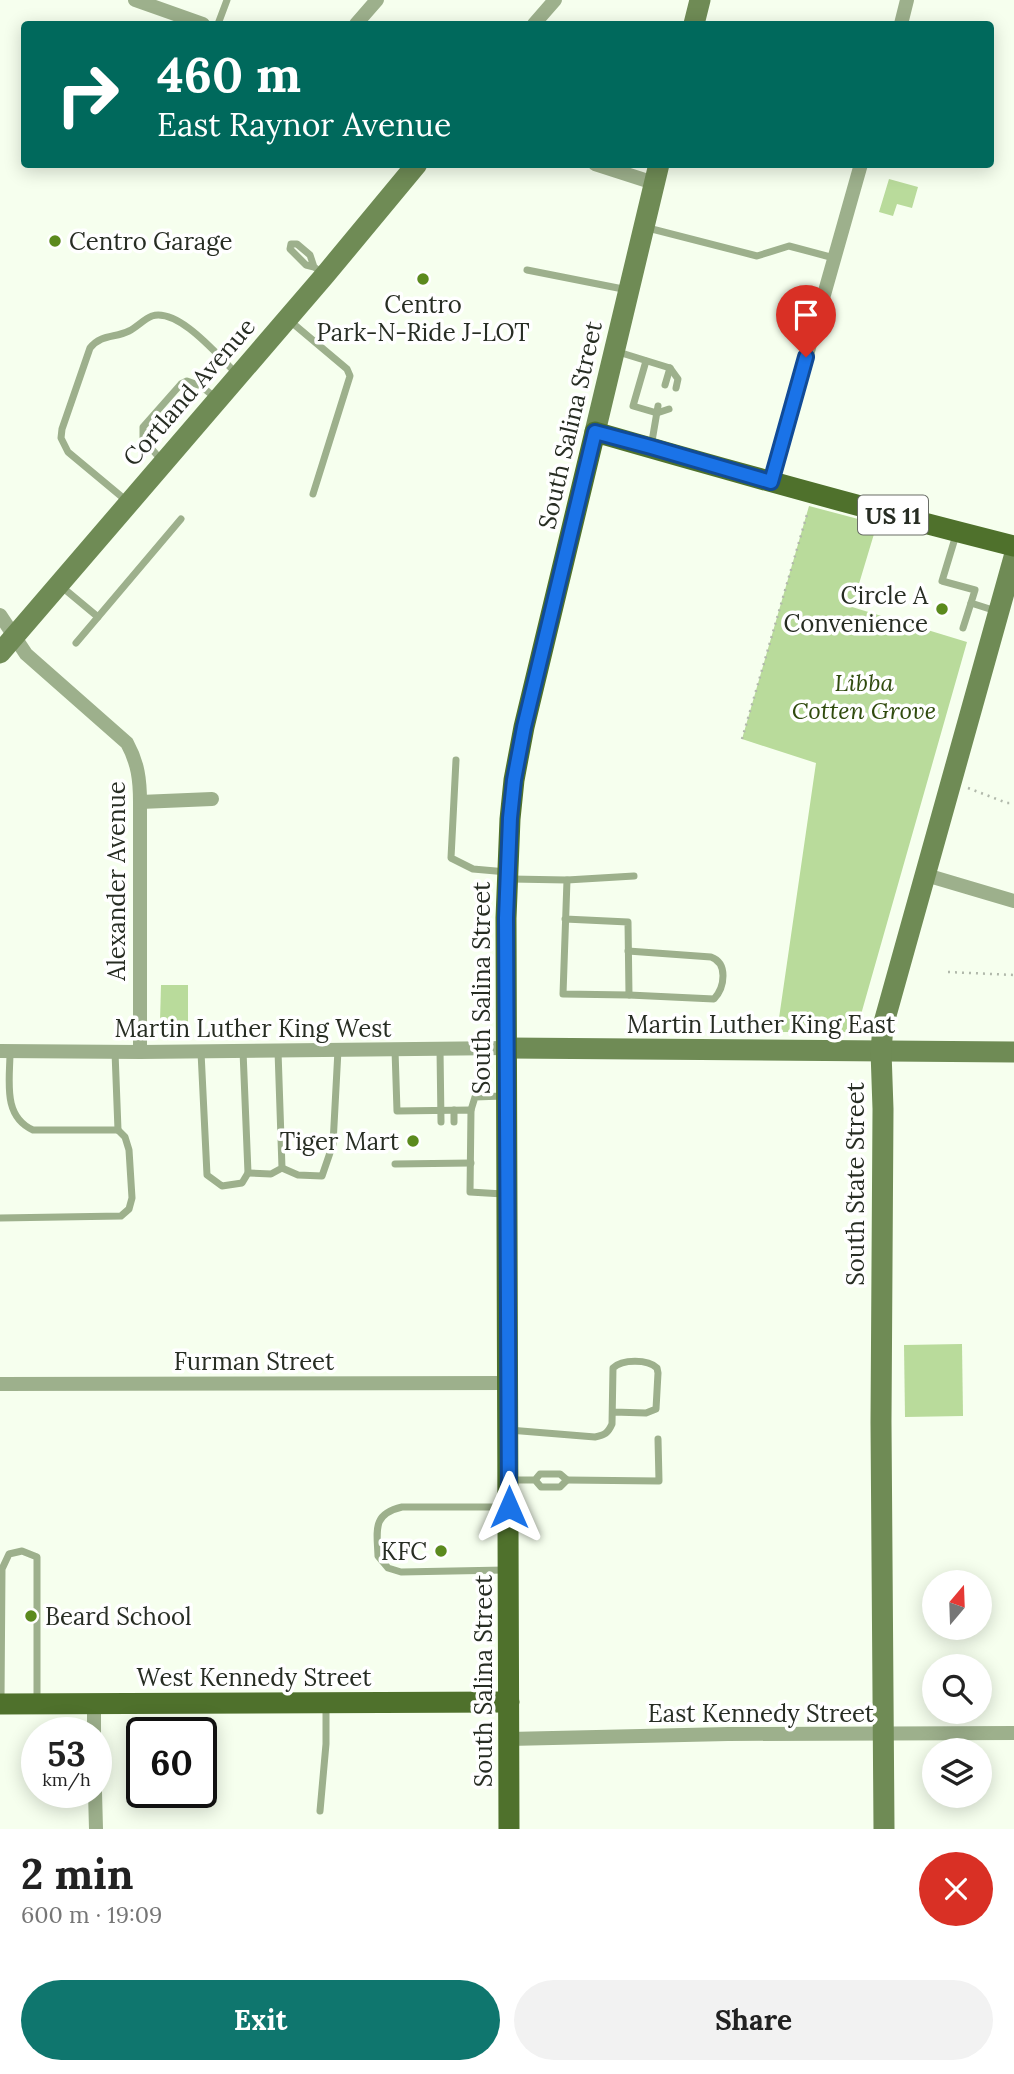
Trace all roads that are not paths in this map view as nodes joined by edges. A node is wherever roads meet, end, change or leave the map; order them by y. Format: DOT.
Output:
graph roads {
  1 [pos="136,0"];
  2 [pos="227,0"];
  3 [pos="377,0"];
  4 [pos="555,0"];
  5 [pos="700,0"];
  6 [pos="908,0"];
  7 [pos="195,21"];
  8 [pos="219,21"];
  9 [pos="359,21"];
  10 [pos="537,21"];
  11 [pos="695,21"];
  12 [pos="902,21"];
  13 [pos="413,168"];
  14 [pos="619,168"];
  15 [pos="860,168"];
  16 [pos="656,174"];
  17 [pos="644,227"];
  18 [pos="289,242"];
  19 [pos="834,258"];
  20 [pos="527,270"];
  21 [pos="320,271"];
  22 [pos="629,291"];
  23 [pos="287,318"];
  24 [pos="614,351"];
  25 [pos="646,361"];
  26 [pos="670,368"];
  27 [pos="238,375"];
  28 [pos="665,385"];
  29 [pos="676,388"];
  30 [pos="217,400"];
  31 [pos="669,409"];
  32 [pos="657,410"];
  33 [pos="595,432"];
  34 [pos="651,447"];
  35 [pos="163,463"];
  36 [pos="771,482"];
  37 [pos="313,494"];
  38 [pos="129,503"];
  39 [pos="181,519"];
  40 [pos="957,531"];
  41 [pos="1014,546"];
  42 [pos="1014,558"];
  43 [pos="59,584"];
  44 [pos="971,603"];
  45 [pos="999,612"];
  46 [pos="0,615"];
  47 [pos="98,617"];
  48 [pos="963,628"];
  49 [pos="15,636"];
  50 [pos="76,643"];
  51 [pos="0,653"];
  52 [pos="456,760"];
  53 [pos="212,799"];
  54 [pos="140,802"];
  55 [pos="926,875"];
  56 [pos="507,876"];
  57 [pos="634,876"];
  58 [pos="567,880"];
  59 [pos="1014,901"];
  60 [pos="565,919"];
  61 [pos="628,951"];
  62 [pos="629,995"];
  63 [pos="507,1048"];
  64 [pos="395,1049"];
  65 [pos="440,1049"];
  66 [pos="338,1050"];
  67 [pos="5,1051"];
  68 [pos="243,1051"];
  69 [pos="278,1051"];
  70 [pos="881,1051"];
  71 [pos="115,1052"];
  72 [pos="140,1052"];
  73 [pos="201,1052"];
  74 [pos="1014,1052"];
  75 [pos="507,1096"];
  76 [pos="441,1110"];
  77 [pos="454,1110"];
  78 [pos="471,1110"];
  79 [pos="441,1122"];
  80 [pos="454,1122"];
  81 [pos="118,1130"];
  82 [pos="471,1163"];
  83 [pos="395,1164"];
  84 [pos="282,1168"];
  85 [pos="248,1173"];
  86 [pos="507,1194"];
  87 [pos="0,1217"];
  88 [pos="508,1383"];
  89 [pos="0,1384"];
  90 [pos="613,1412"];
  91 [pos="508,1430"];
  92 [pos="658,1439"];
  93 [pos="508,1479"];
  94 [pos="535,1480"];
  95 [pos="567,1480"];
  96 [pos="509,1507"];
  97 [pos="509,1570"];
  98 [pos="509,1702"];
  99 [pos="94,1703"];
  100 [pos="326,1703"];
  101 [pos="0,1704"];
  102 [pos="37,1704"];
  103 [pos="94,1717"];
  104 [pos="1014,1734"];
  105 [pos="884,1735"];
  106 [pos="509,1739"];
  107 [pos="95,1808"];
  108 [pos="320,1811"];
  109 [pos="96,1829"];
  110 [pos="509,1829"];
  111 [pos="884,1829"];
  1 -- 7 [label="street"];
  2 -- 8 [label="lane"];
  3 -- 9 [label="street"];
  4 -- 10 [label="street"];
  5 -- 11 [label="street"];
  6 -- 12 [label="street"];
  13 -- 21 [label="street, Cortland Avenue"];
  14 -- 16 [label="street"];
  15 -- 19 [label="street"];
  16 -- 17 [label="street, South Salina Street"];
  17 -- 19 [label="lane"];
  17 -- 22 [label="street, South Salina Street"];
  18 -- 21 [label="lane"];
  19 -- 36 [label="street"];
  20 -- 22 [label="lane"];
  21 -- 23 [label="street, Cortland Avenue"];
  22 -- 24 [label="street, South Salina Street"];
  23 -- 27 [label="street, Cortland Avenue"];
  23 -- 37 [label="lane"];
  24 -- 25 [label="lane"];
  24 -- 33 [label="street, South Salina Street"];
  25 -- 26 [label="lane"];
  25 -- 32 [label="lane"];
  26 -- 28 [label="lane"];
  26 -- 29 [label="lane"];
  27 -- 30 [label="street, Cortland Avenue"];
  27 -- 38 [label="lane"];
  30 -- 35 [label="street, Cortland Avenue"];
  30 -- 35 [label="lane"];
  31 -- 32 [label="lane"];
  32 -- 34 [label="lane"];
  33 -- 34 [label="main road, US 11"];
  33 -- 56 [label="main road, South Salina Street"];
  34 -- 36 [label="main road, US 11"];
  35 -- 38 [label="street, Cortland Avenue"];
  36 -- 40 [label="main road, US 11"];
  38 -- 43 [label="street, Cortland Avenue"];
  39 -- 47 [label="lane"];
  40 -- 41 [label="main road, US 11"];
  40 -- 44 [label="lane"];
  42 -- 45 [label="street, South State Street"];
  43 -- 47 [label="lane"];
  43 -- 49 [label="street, Cortland Avenue"];
  44 -- 45 [label="lane"];
  44 -- 48 [label="lane"];
  45 -- 55 [label="street, South State Street"];
  46 -- 49 [label="street, Alexander Avenue"];
  47 -- 50 [label="lane"];
  49 -- 51 [label="street, Cortland Avenue"];
  49 -- 54 [label="street, Alexander Avenue"];
  52 -- 56 [label="lane"];
  53 -- 54 [label="street"];
  54 -- 72 [label="street, Alexander Avenue"];
  55 -- 59 [label="street"];
  55 -- 70 [label="street, South State Street"];
  56 -- 58 [label="lane"];
  56 -- 63 [label="main road, South Salina Street"];
  57 -- 58 [label="lane"];
  58 -- 60 [label="lane"];
  60 -- 61 [label="lane"];
  60 -- 62 [label="lane"];
  61 -- 62 [label="lane"];
  61 -- 62 [label="lane"];
  63 -- 65 [label="street, Martin Luther King West"];
  63 -- 70 [label="street, Martin Luther King East"];
  63 -- 75 [label="main road, South Salina Street"];
  64 -- 65 [label="street, Martin Luther King West"];
  64 -- 66 [label="street, Martin Luther King West"];
  64 -- 76 [label="lane"];
  65 -- 76 [label="lane"];
  66 -- 69 [label="street, Martin Luther King West"];
  66 -- 84 [label="lane"];
  67 -- 71 [label="street, Martin Luther King West"];
  67 -- 81 [label="lane"];
  68 -- 69 [label="street, Martin Luther King West"];
  68 -- 73 [label="street, Martin Luther King West"];
  68 -- 85 [label="lane"];
  69 -- 84 [label="lane"];
  70 -- 74 [label="street, Martin Luther King East"];
  70 -- 105 [label="street, South State Street"];
  71 -- 72 [label="street, Martin Luther King West"];
  71 -- 81 [label="lane"];
  72 -- 73 [label="street, Martin Luther King West"];
  73 -- 85 [label="lane"];
  75 -- 78 [label="lane"];
  75 -- 86 [label="main road, South Salina Street"];
  76 -- 77 [label="lane"];
  76 -- 79 [label="lane"];
  77 -- 78 [label="lane"];
  77 -- 80 [label="lane"];
  78 -- 82 [label="lane"];
  81 -- 87 [label="lane"];
  82 -- 83 [label="lane"];
  82 -- 86 [label="lane"];
  84 -- 85 [label="lane"];
  86 -- 88 [label="main road, South Salina Street"];
  88 -- 89 [label="street, Furman Street"];
  88 -- 91 [label="main road, South Salina Street"];
  90 -- 90 [label="lane"];
  90 -- 91 [label="lane"];
  91 -- 93 [label="main road, South Salina Street"];
  92 -- 95 [label="lane"];
  93 -- 94 [label="lane"];
  93 -- 96 [label="main road, South Salina Street"];
  94 -- 95 [label="lane"];
  94 -- 95 [label="lane"];
  96 -- 97 [label="main road, South Salina Street"];
  96 -- 97 [label="lane"];
  97 -- 98 [label="main road, South Salina Street"];
  98 -- 100 [label="main road, West Kennedy Street"];
  98 -- 106 [label="main road, South Salina Street"];
  99 -- 100 [label="main road, West Kennedy Street"];
  99 -- 102 [label="main road, West Kennedy Street"];
  99 -- 103 [label="street"];
  100 -- 108 [label="lane"];
  101 -- 102 [label="main road, West Kennedy Street"];
  101 -- 102 [label="lane"];
  104 -- 105 [label="street, East Kennedy Street"];
  105 -- 106 [label="street, East Kennedy Street"];
  105 -- 111 [label="street, South State Street"];
  106 -- 110 [label="main road, South Salina Street"];
  107 -- 109 [label="street"];
}
